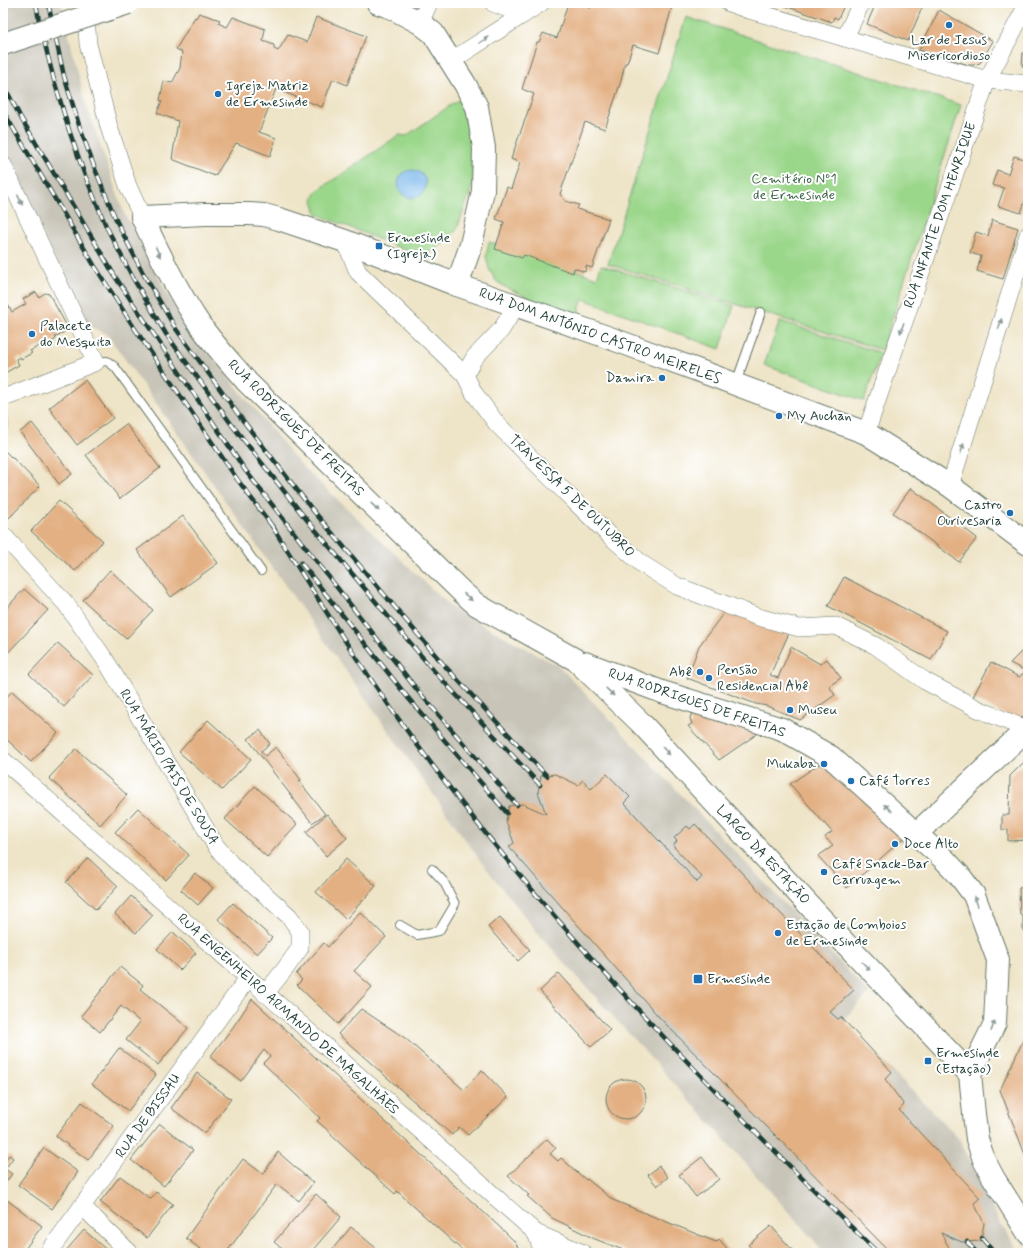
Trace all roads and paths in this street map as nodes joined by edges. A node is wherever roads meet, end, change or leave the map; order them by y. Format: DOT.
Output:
graph roads {
  1 [pos="85,3"];
  2 [pos="128,3"];
  3 [pos="378,3"];
  4 [pos="430,3"];
  5 [pos="493,3"];
  6 [pos="541,3"];
  7 [pos="729,3"];
  8 [pos="861,3"];
  9 [pos="1028,3"];
  10 [pos="522,15"];
  11 [pos="420,23"];
  12 [pos="845,38"];
  13 [pos="3,44"];
  14 [pos="451,61"];
  15 [pos="987,80"];
  16 [pos="1028,84"];
  17 [pos="3,165"];
  18 [pos="142,217"];
  19 [pos="1028,235"];
  20 [pos="344,241"];
  21 [pos="457,286"];
  22 [pos="516,306"];
  23 [pos="761,312"];
  24 [pos="96,362"];
  25 [pos="465,375"];
  26 [pos="736,384"];
  27 [pos="3,396"];
  28 [pos="866,433"];
  29 [pos="950,486"];
  30 [pos="3,535"];
  31 [pos="1028,544"];
  32 [pos="261,571"];
  33 [pos="576,660"];
  34 [pos="662,692"];
  35 [pos="640,722"];
  36 [pos="1027,728"];
  37 [pos="3,760"];
  38 [pos="916,834"];
  39 [pos="432,869"];
  40 [pos="400,925"];
  41 [pos="248,978"];
  42 [pos="265,994"];
  43 [pos="970,1074"];
  44 [pos="82,1206"];
  45 [pos="1028,1232"];
  46 [pos="536,1233"];
  47 [pos="48,1253"];
  48 [pos="130,1253"];
  49 [pos="543,1253"];
  50 [pos="583,1253"];
  1 -- 18 [label="street, RUA RODRIGUES DE FREITAS"];
  2 -- 13 [label="main road, bridge"];
  3 -- 11 [label="main road"];
  4 -- 11 [label="street"];
  5 -- 10 [label="street"];
  6 -- 10 [label="street"];
  7 -- 12 [label="street"];
  8 -- 12 [label="street"];
  9 -- 15 [label="street, RUA INFANTE DOM HENRIQUE"];
  14 -- 10 [label="street, one-way"];
  11 -- 14 [label="main road"];
  12 -- 15 [label="street"];
  14 -- 21 [label="main road"];
  15 -- 16 [label="street"];
  15 -- 28 [label="street, RUA INFANTE DOM HENRIQUE, one-way"];
  17 -- 24 [label="street, one-way"];
  18 -- 20 [label="main road, RUA DOM ANTÓNIO CASTRO MEIRELES"];
  18 -- 33 [label="main road, RUA RODRIGUES DE FREITAS, one-way"];
  29 -- 19 [label="street, one-way"];
  20 -- 21 [label="main road, RUA DOM ANTÓNIO CASTRO MEIRELES"];
  20 -- 25 [label="street, TRAVESSA 5 DE OUTUBRO"];
  21 -- 22 [label="main road, RUA DOM ANTÓNIO CASTRO MEIRELES"];
  22 -- 25 [label="street"];
  22 -- 26 [label="main road, RUA DOM ANTÓNIO CASTRO MEIRELES"];
  23 -- 26 [label="lane"];
  24 -- 27 [label="street"];
  24 -- 32 [label="lane"];
  25 -- 36 [label="street, TRAVESSA 5 DE OUTUBRO"];
  26 -- 28 [label="main road, RUA DOM ANTÓNIO CASTRO MEIRELES"];
  28 -- 29 [label="main road, RUA DOM ANTÓNIO CASTRO MEIRELES"];
  29 -- 31 [label="main road, RUA DOM ANTÓNIO CASTRO MEIRELES"];
  30 -- 42 [label="street, RUA MÁRIO PAIS DE SOUSA"];
  33 -- 34 [label="main road, RUA RODRIGUES DE FREITAS"];
  33 -- 35 [label="main road, RUA RODRIGUES DE FREITAS, one-way"];
  34 -- 35 [label="main road"];
  38 -- 34 [label="main road, RUA RODRIGUES DE FREITAS, one-way"];
  35 -- 43 [label="main road, LARGO DA ESTAÇÃO, one-way"];
  36 -- 38 [label="main road"];
  37 -- 41 [label="street, RUA ENGENHEIRO ARMANDO DE MAGALHÃES"];
  43 -- 38 [label="main road, RUA RODRIGUES DE FREITAS, one-way"];
  39 -- 40 [label="lane"];
  41 -- 42 [label="street, RUA ENGENHEIRO ARMANDO DE MAGALHÃES"];
  41 -- 44 [label="street, RUA DE BISSAU"];
  42 -- 46 [label="street, RUA ENGENHEIRO ARMANDO DE MAGALHÃES"];
  43 -- 45 [label="main road"];
  44 -- 47 [label="street, RUA DE BISSAU"];
  44 -- 48 [label="street"];
  46 -- 49 [label="street"];
  46 -- 50 [label="street, RUA ENGENHEIRO ARMANDO DE MAGALHÃES"];
}
